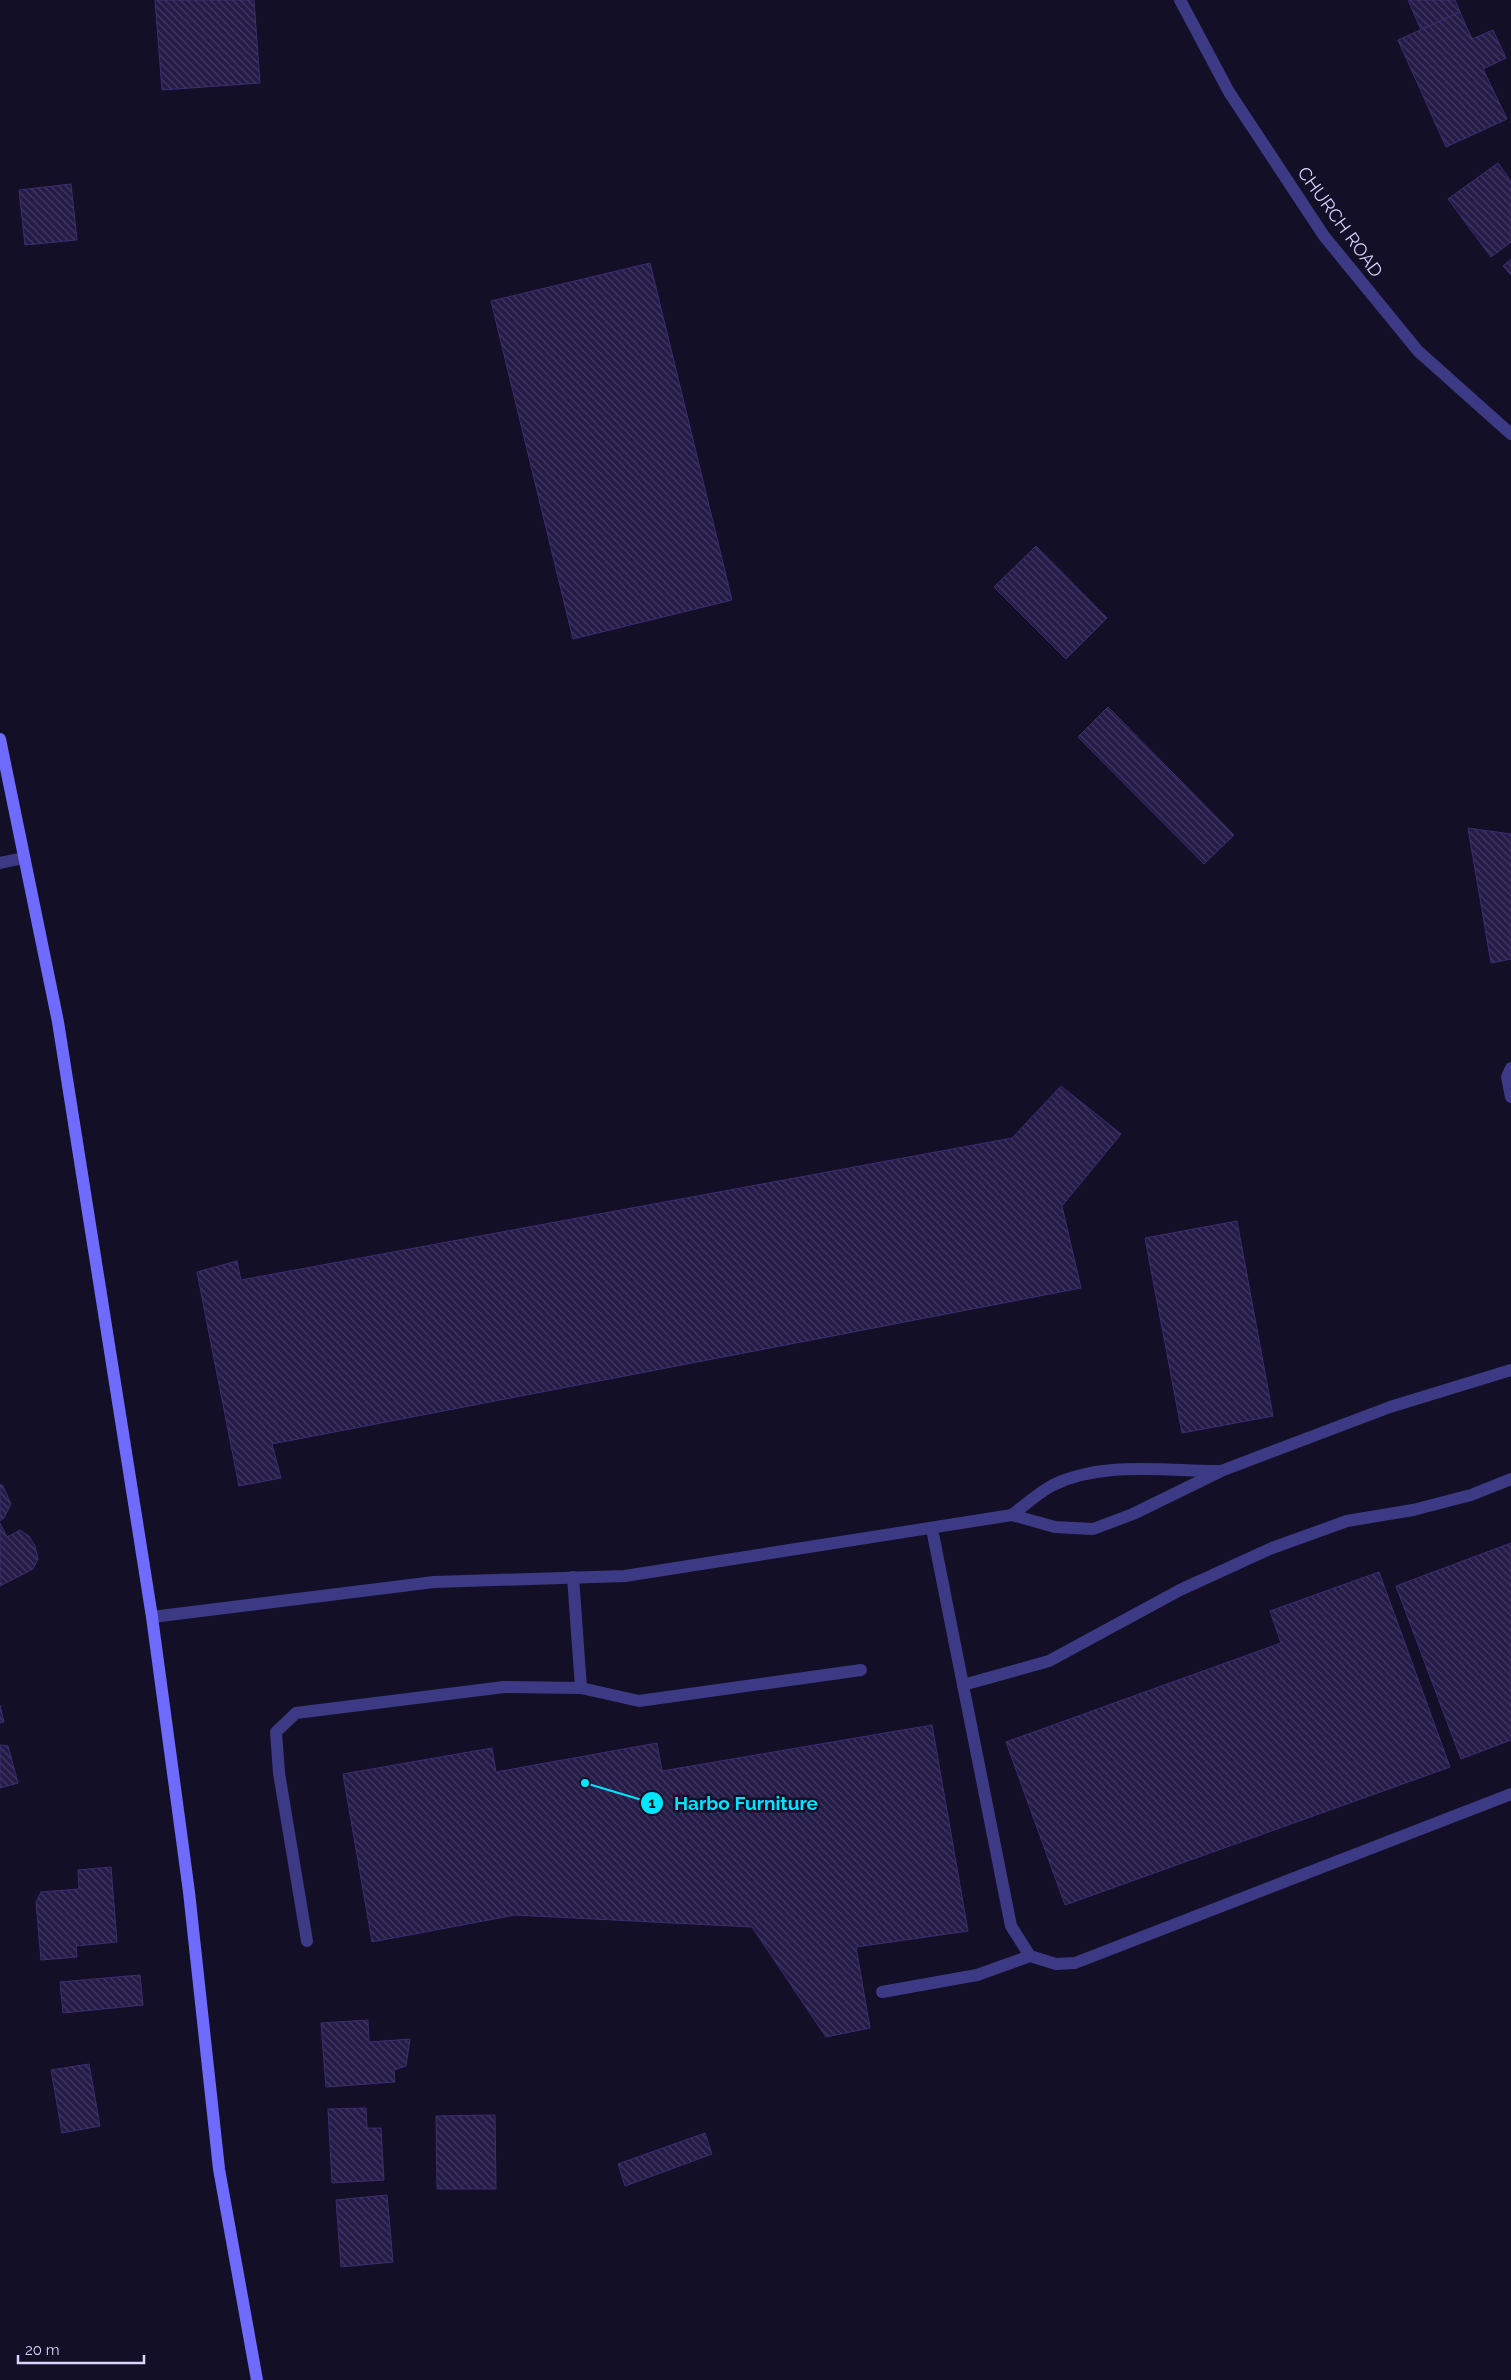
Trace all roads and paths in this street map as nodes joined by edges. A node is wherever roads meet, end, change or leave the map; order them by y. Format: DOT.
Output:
graph roads {
  1 [pos="1180,0"];
  2 [pos="1511,434"];
  3 [pos="0,739"];
  4 [pos="24,858"];
  5 [pos="0,863"];
  6 [pos="1511,1068"];
  7 [pos="1511,1097"];
  8 [pos="1511,1370"];
  9 [pos="1221,1471"];
  10 [pos="1511,1479"];
  11 [pos="1012,1516"];
  12 [pos="932,1529"];
  13 [pos="573,1577"];
  14 [pos="152,1617"];
  15 [pos="861,1670"];
  16 [pos="963,1685"];
  17 [pos="581,1688"];
  18 [pos="1511,1794"];
  19 [pos="307,1941"];
  20 [pos="1030,1956"];
  21 [pos="882,1992"];
  22 [pos="257,2380"];
  1 -- 2 [label="street, CHURCH ROAD"];
  3 -- 4 [label="main road"];
  4 -- 5 [label="street"];
  4 -- 14 [label="main road"];
  6 -- 7 [label="street"];
  8 -- 9 [label="street"];
  9 -- 11 [label="street"];
  9 -- 11 [label="street"];
  10 -- 16 [label="street"];
  11 -- 12 [label="street"];
  12 -- 13 [label="street"];
  12 -- 16 [label="street"];
  13 -- 14 [label="street"];
  13 -- 17 [label="street"];
  14 -- 22 [label="main road"];
  15 -- 17 [label="street"];
  16 -- 20 [label="street"];
  17 -- 19 [label="street"];
  18 -- 20 [label="street"];
  20 -- 21 [label="street"];
}
